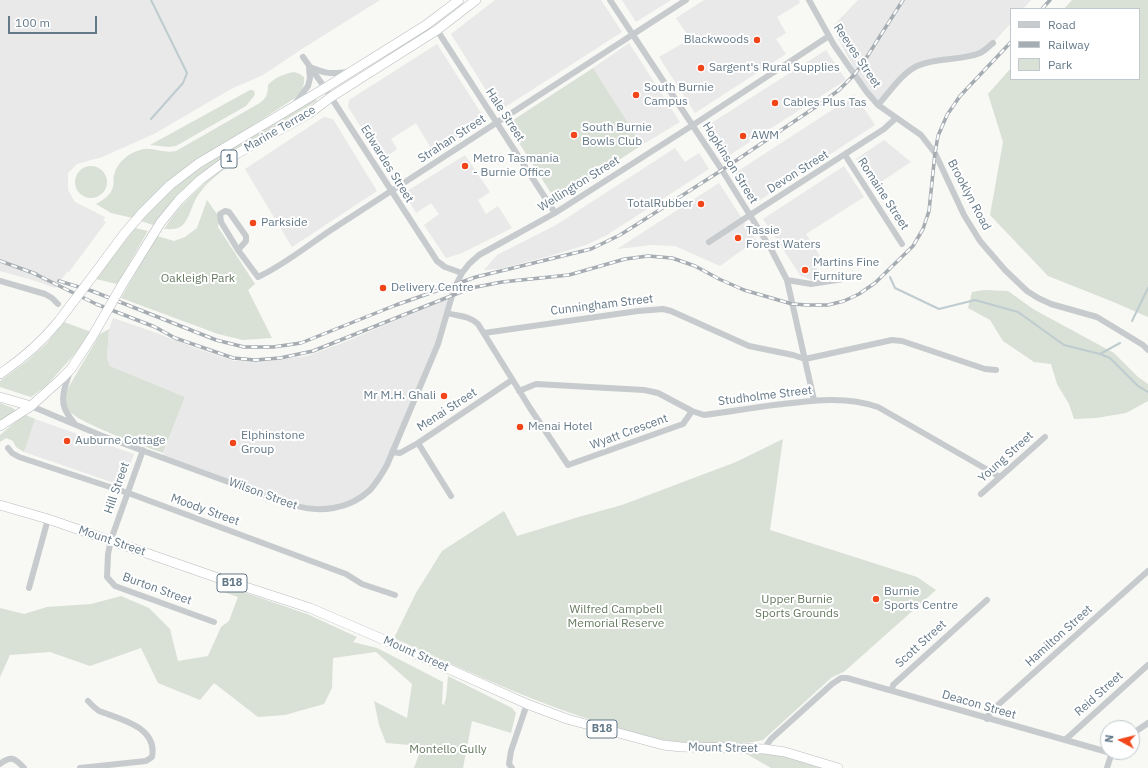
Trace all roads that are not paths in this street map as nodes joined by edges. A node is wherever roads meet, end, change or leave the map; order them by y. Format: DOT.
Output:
graph roads {
  1 [pos="459,0"];
  2 [pos="476,0"];
  3 [pos="610,0"];
  4 [pos="686,0"];
  5 [pos="809,0"];
  6 [pos="436,30"];
  7 [pos="633,34"];
  8 [pos="829,36"];
  9 [pos="993,44"];
  10 [pos="303,57"];
  11 [pos="309,66"];
  12 [pos="352,72"];
  13 [pos="325,88"];
  14 [pos="331,97"];
  15 [pos="878,105"];
  16 [pos="287,111"];
  17 [pos="896,118"];
  18 [pos="497,122"];
  19 [pos="693,125"];
  20 [pos="845,155"];
  21 [pos="391,191"];
  22 [pos="555,213"];
  23 [pos="750,215"];
  24 [pos="709,242"];
  25 [pos="902,244"];
  26 [pos="238,250"];
  27 [pos="462,273"];
  28 [pos="843,279"];
  29 [pos="787,280"];
  30 [pos="1,281"];
  31 [pos="58,304"];
  32 [pos="447,313"];
  33 [pos="484,333"];
  34 [pos="1148,350"];
  35 [pos="805,359"];
  36 [pos="71,369"];
  37 [pos="996,370"];
  38 [pos="0,374"];
  39 [pos="512,380"];
  40 [pos="519,391"];
  41 [pos="0,397"];
  42 [pos="814,400"];
  43 [pos="31,406"];
  44 [pos="692,411"];
  45 [pos="15,417"];
  46 [pos="74,424"];
  47 [pos="0,426"];
  48 [pos="0,430"];
  49 [pos="1045,436"];
  50 [pos="418,443"];
  51 [pos="8,448"];
  52 [pos="143,450"];
  53 [pos="392,452"];
  54 [pos="1000,477"];
  55 [pos="127,493"];
  56 [pos="981,494"];
  57 [pos="451,496"];
  58 [pos="0,505"];
  59 [pos="48,519"];
  60 [pos="112,537"];
  61 [pos="1148,571"];
  62 [pos="29,588"];
  63 [pos="395,595"];
  64 [pos="987,600"];
  65 [pos="214,622"];
  66 [pos="1148,665"];
  67 [pos="892,690"];
  68 [pos="88,701"];
  69 [pos="527,704"];
  70 [pos="987,719"];
  71 [pos="1065,740"];
  72 [pos="764,749"];
  73 [pos="1100,750"];
  74 [pos="140,762"];
  75 [pos="0,764"];
  76 [pos="119,766"];
  77 [pos="24,768"];
  78 [pos="80,768"];
  79 [pos="136,768"];
  80 [pos="512,768"];
  81 [pos="838,768"];
  1 -- 12 [label="highway, Marine Terrace / 1"];
  2 -- 6 [label="highway, Marine Terrace / 1"];
  3 -- 7 [label="street, Hopkinson Street"];
  4 -- 7 [label="street, Strahan Street"];
  5 -- 8 [label="street, Reeves Street"];
  6 -- 14 [label="highway, Marine Terrace / 1"];
  6 -- 18 [label="street, Hale Street"];
  7 -- 18 [label="street, Strahan Street"];
  7 -- 19 [label="street, Hopkinson Street"];
  8 -- 15 [label="street, Reeves Street"];
  8 -- 19 [label="street, Wellington Street"];
  9 -- 15 [label="street"];
  10 -- 11 [label="street, Edwardes Street"];
  11 -- 12 [label="street"];
  11 -- 13 [label="street, Edwardes Street"];
  11 -- 16 [label="street"];
  12 -- 13 [label="highway, Marine Terrace / 1"];
  13 -- 14 [label="street, Edwardes Street"];
  13 -- 16 [label="highway, Marine Terrace / 1"];
  14 -- 21 [label="street, Edwardes Street"];
  14 -- 36 [label="highway, Marine Terrace / 1, bridge"];
  15 -- 17 [label="street, Reeves Street"];
  16 -- 38 [label="highway, Marine Terrace / 1, bridge"];
  17 -- 20 [label="street, Devon Street"];
  17 -- 34 [label="street, Brooklyn Road"];
  18 -- 21 [label="street, Strahan Street"];
  18 -- 22 [label="street, Hale Street"];
  19 -- 22 [label="street, Wellington Street"];
  19 -- 23 [label="street, Hopkinson Street"];
  20 -- 23 [label="street, Devon Street"];
  20 -- 25 [label="street, Romaine Street"];
  21 -- 26 [label="street, Strahan Street"];
  21 -- 27 [label="street, Edwardes Street"];
  22 -- 27 [label="street, Wellington Street"];
  23 -- 24 [label="street, Devon Street"];
  23 -- 29 [label="street, Hopkinson Street"];
  26 -- 26 [label="street, Strahan Street"];
  27 -- 32 [label="street, Wilson Street"];
  28 -- 29 [label="street"];
  29 -- 35 [label="street, Hopkinson Street"];
  30 -- 31 [label="street"];
  32 -- 33 [label="street"];
  32 -- 53 [label="street, Wilson Street"];
  33 -- 35 [label="street, Cunningham Street"];
  33 -- 39 [label="street"];
  35 -- 37 [label="street, Cunningham Street"];
  35 -- 42 [label="street, Hopkinson Street"];
  36 -- 43 [label="highway, Marine Terrace / 1"];
  36 -- 46 [label="street"];
  39 -- 40 [label="street"];
  39 -- 50 [label="street, Menai Street"];
  40 -- 44 [label="street, Studholme Street"];
  40 -- 44 [label="street, Wyatt Crescent"];
  41 -- 43 [label="highway, Wilson Street"];
  42 -- 44 [label="street, Studholme Street"];
  42 -- 54 [label="street, Studholme Street"];
  43 -- 45 [label="highway, 1"];
  43 -- 46 [label="street, Wilson Street"];
  45 -- 47 [label="highway, 1"];
  45 -- 48 [label="highway"];
  46 -- 52 [label="street, Wilson Street"];
  49 -- 54 [label="street, Young Street"];
  50 -- 53 [label="street, Menai Street"];
  50 -- 57 [label="street"];
  51 -- 55 [label="street, Moody Street"];
  52 -- 53 [label="street, Wilson Street"];
  52 -- 55 [label="street, Hill Street"];
  54 -- 56 [label="street, Young Street"];
  55 -- 60 [label="street, Hill Street"];
  55 -- 63 [label="street, Moody Street"];
  58 -- 59 [label="highway, Mount Street / B18"];
  59 -- 60 [label="highway, Mount Street / B18"];
  59 -- 62 [label="street"];
  60 -- 65 [label="street, Burton Street"];
  60 -- 69 [label="highway, Mount Street / B18"];
  61 -- 70 [label="street, Hamilton Street"];
  64 -- 67 [label="street, Scott Street"];
  66 -- 71 [label="street, Reid Street"];
  67 -- 70 [label="street, Deacon Street"];
  67 -- 72 [label="street, Deacon Street"];
  68 -- 74 [label="street"];
  69 -- 72 [label="highway, Mount Street / B18"];
  69 -- 80 [label="street"];
  70 -- 71 [label="street, Deacon Street"];
  71 -- 73 [label="street, Deacon Street"];
  72 -- 81 [label="highway, Mount Street / B18"];
  74 -- 76 [label="street"];
  74 -- 79 [label="street"];
  75 -- 77 [label="street"];
  76 -- 78 [label="street"];
}
